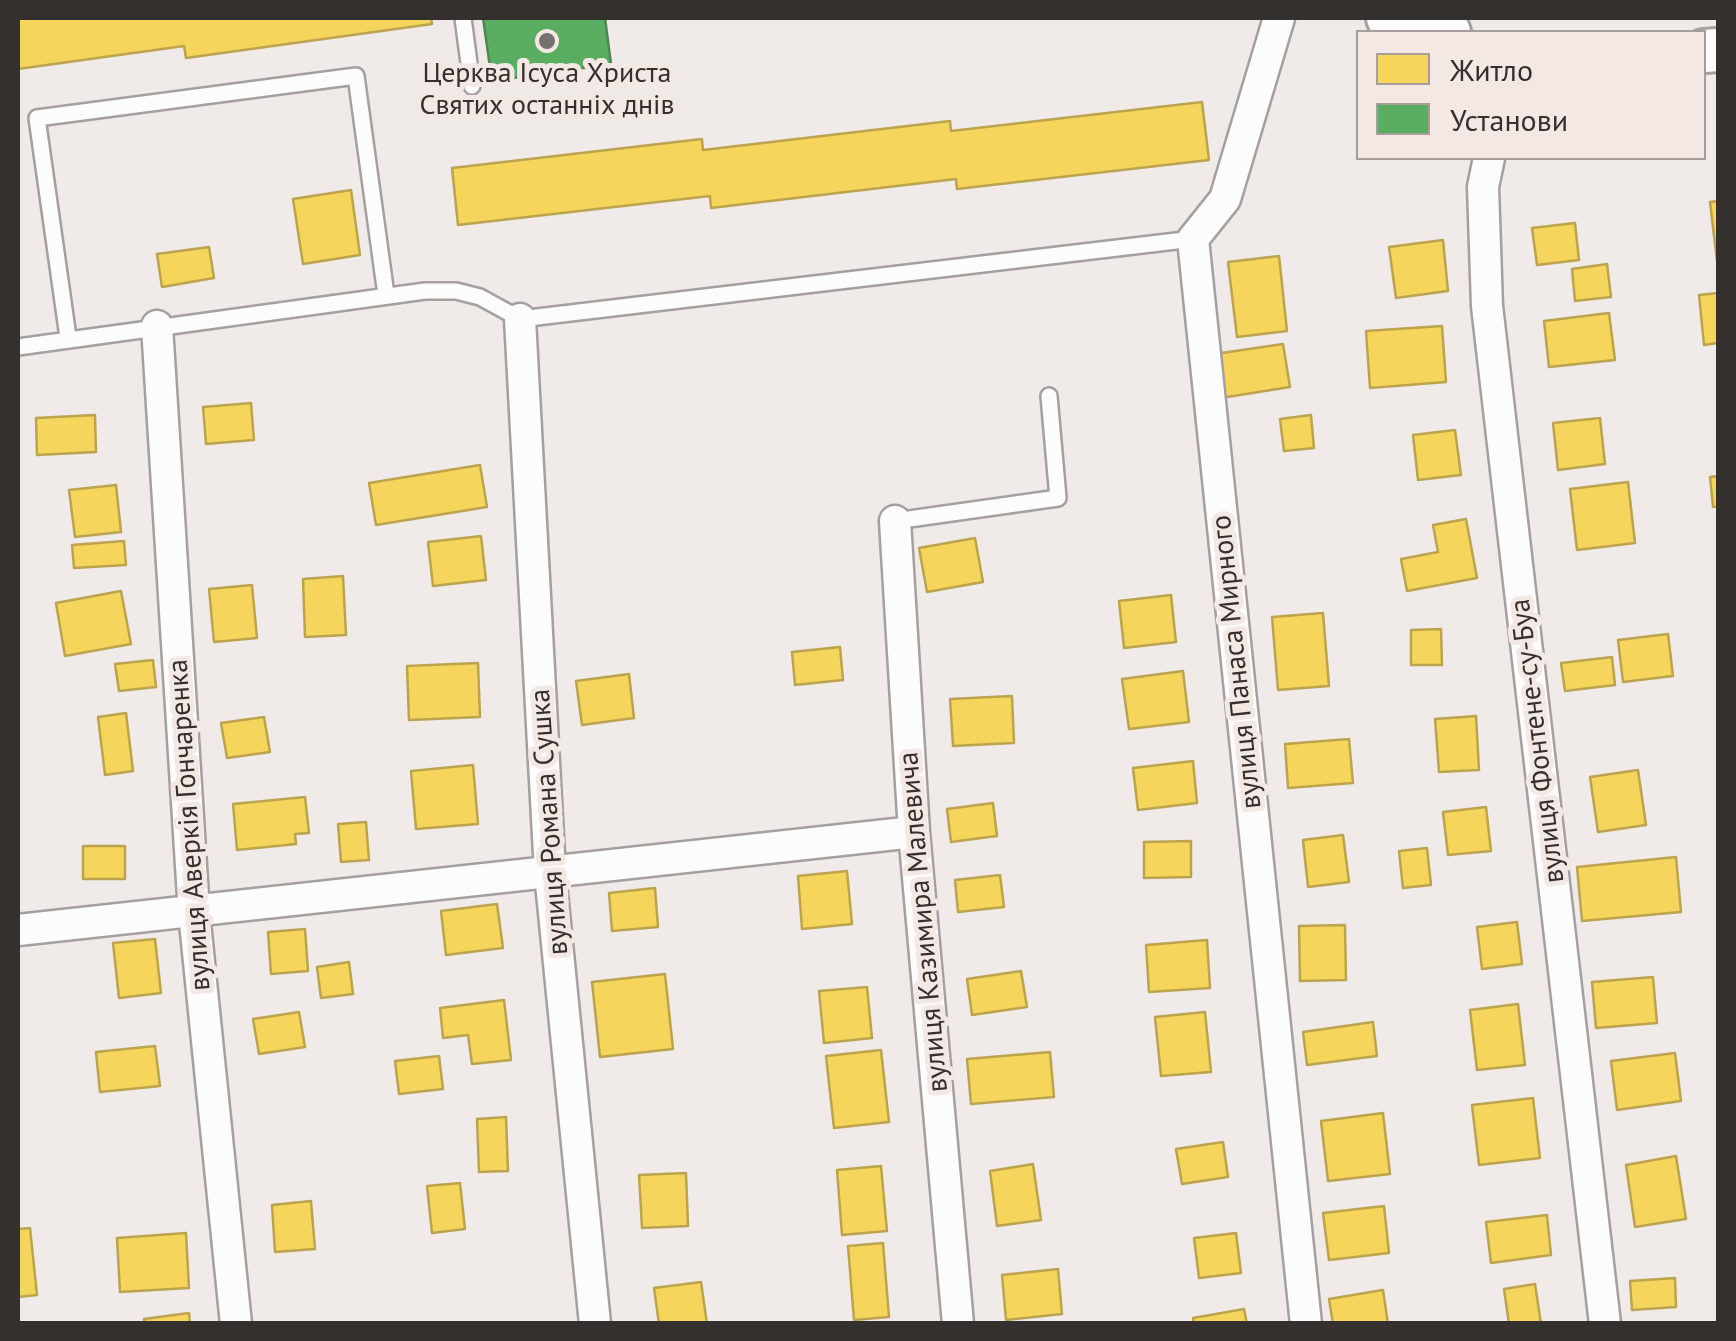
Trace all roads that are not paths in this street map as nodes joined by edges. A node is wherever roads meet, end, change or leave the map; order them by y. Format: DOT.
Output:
graph roads {
  1 [pos="463,18"];
  2 [pos="1280,18"];
  3 [pos="1388,18"];
  4 [pos="1440,30"];
  5 [pos="472,86"];
  6 [pos="1489,160"];
  7 [pos="1193,239"];
  8 [pos="386,295"];
  9 [pos="520,319"];
  10 [pos="157,326"];
  11 [pos="68,337"];
  12 [pos="18,347"];
  13 [pos="1048,396"];
  14 [pos="896,521"];
  15 [pos="914,832"];
  16 [pos="550,873"];
  17 [pos="194,913"];
  18 [pos="18,930"];
  19 [pos="236,1324"];
  20 [pos="595,1324"];
  21 [pos="958,1324"];
  22 [pos="1306,1324"];
  23 [pos="1605,1324"];
  1 -- 5 [label="lane"];
  2 -- 7 [label="street"];
  3 -- 4 [label="main road"];
  6 -- 23 [label="street, вулиця Фонтене-су-Буа"];
  7 -- 9 [label="lane"];
  7 -- 22 [label="street, вулиця Панаса Мирного"];
  8 -- 9 [label="lane"];
  8 -- 10 [label="lane"];
  8 -- 11 [label="lane"];
  9 -- 16 [label="street, вулиця Романа Сушка"];
  10 -- 11 [label="lane"];
  10 -- 17 [label="street, вулиця Аверкія Гончаренка"];
  11 -- 12 [label="lane"];
  13 -- 14 [label="lane"];
  14 -- 15 [label="street, вулиця Казимира Малевича"];
  15 -- 16 [label="street"];
  15 -- 21 [label="street, вулиця Казимира Малевича"];
  16 -- 17 [label="street"];
  16 -- 20 [label="street, вулиця Романа Сушка"];
  17 -- 18 [label="street"];
  17 -- 19 [label="street, вулиця Аверкія Гончаренка"];
}
